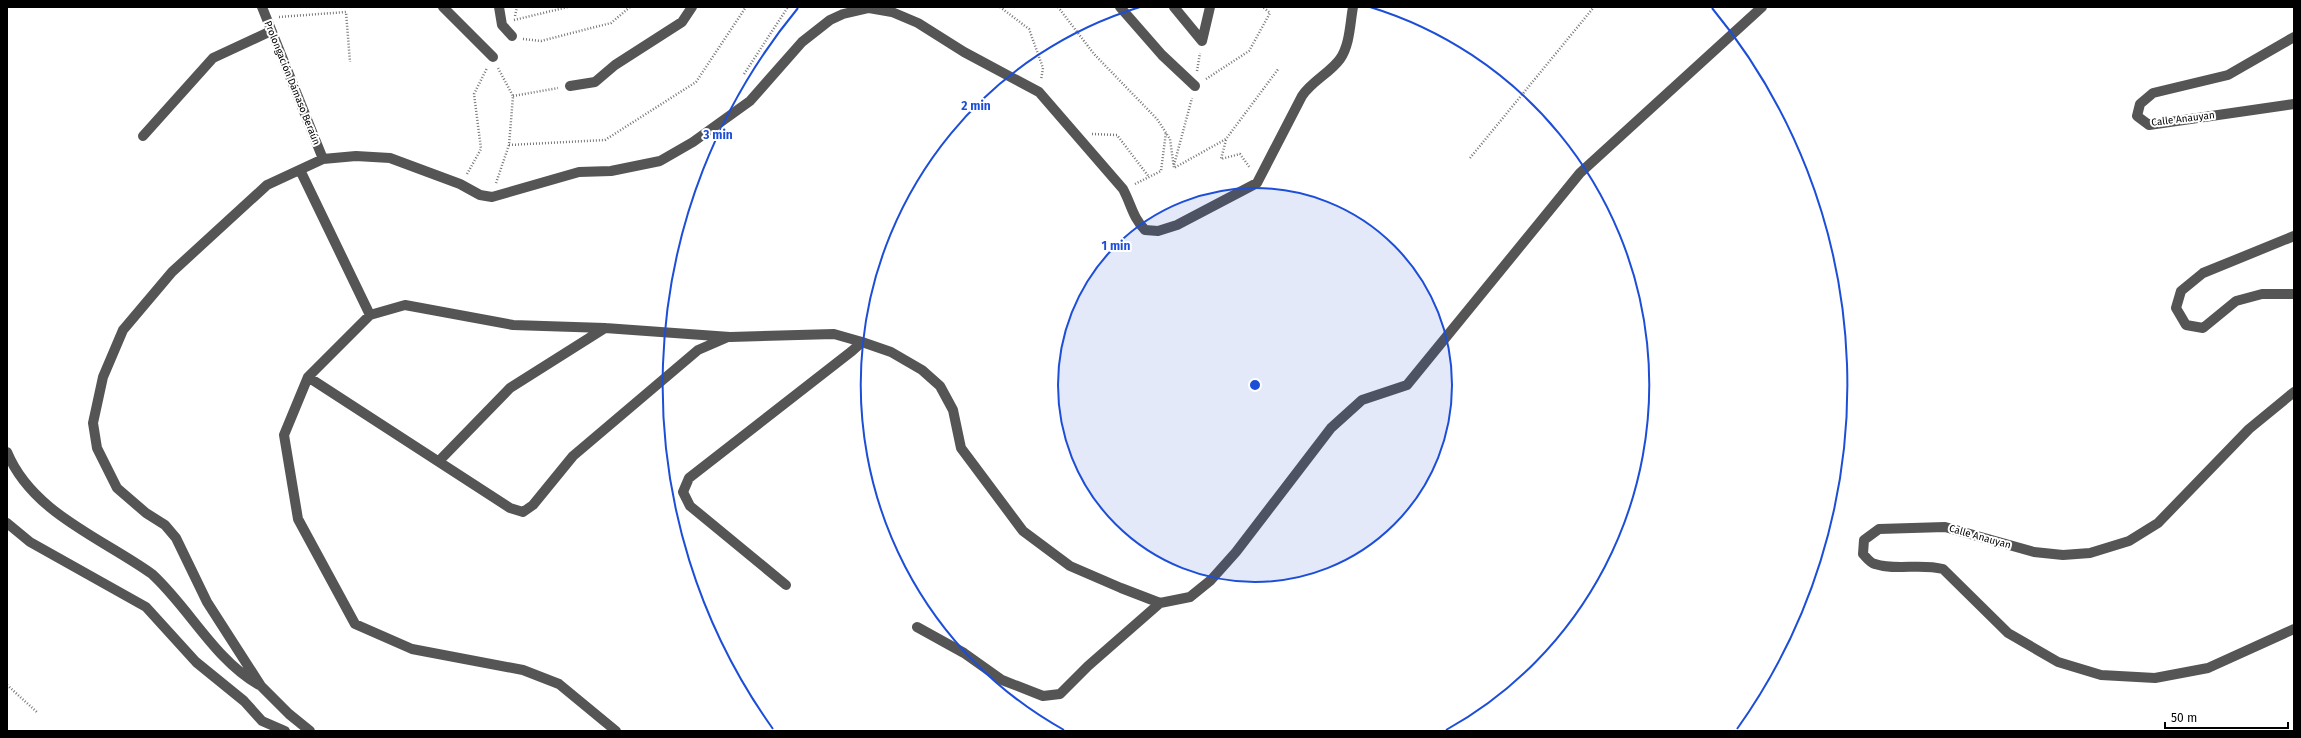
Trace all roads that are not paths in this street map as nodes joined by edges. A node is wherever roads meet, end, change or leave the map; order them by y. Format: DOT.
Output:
graph roads {
  1 [pos="262,7"];
  2 [pos="444,7"];
  3 [pos="499,7"];
  4 [pos="692,7"];
  5 [pos="1120,7"];
  6 [pos="1174,7"];
  7 [pos="1210,7"];
  8 [pos="1353,7"];
  9 [pos="1762,7"];
  10 [pos="271,31"];
  11 [pos="512,36"];
  12 [pos="2294,37"];
  13 [pos="493,57"];
  14 [pos="570,86"];
  15 [pos="1195,86"];
  16 [pos="2294,104"];
  17 [pos="143,136"];
  18 [pos="323,159"];
  19 [pos="300,170"];
  20 [pos="2294,236"];
  21 [pos="2294,294"];
  22 [pos="370,315"];
  23 [pos="605,328"];
  24 [pos="730,337"];
  25 [pos="862,342"];
  26 [pos="308,377"];
  27 [pos="2294,392"];
  28 [pos="7,452"];
  29 [pos="438,461"];
  30 [pos="7,522"];
  31 [pos="786,585"];
  32 [pos="1160,603"];
  33 [pos="917,627"];
  34 [pos="2294,629"];
  35 [pos="261,686"];
  36 [pos="285,731"];
  37 [pos="310,731"];
  38 [pos="616,731"];
  1 -- 10 [label="street, Prolongación Dámaso Beraún"];
  2 -- 13 [label="street"];
  3 -- 11 [label="street"];
  4 -- 14 [label="street"];
  5 -- 15 [label="street"];
  6 -- 7 [label="street"];
  8 -- 18 [label="street"];
  9 -- 32 [label="street"];
  10 -- 17 [label="street"];
  10 -- 18 [label="street, Prolongación Dámaso Beraún"];
  12 -- 16 [label="street, Calle Anauyan"];
  18 -- 19 [label="street"];
  19 -- 22 [label="street"];
  19 -- 35 [label="street"];
  20 -- 21 [label="street"];
  22 -- 23 [label="street"];
  22 -- 26 [label="street"];
  23 -- 24 [label="street"];
  23 -- 29 [label="street"];
  24 -- 25 [label="street"];
  24 -- 29 [label="street"];
  25 -- 31 [label="street"];
  25 -- 32 [label="street"];
  26 -- 29 [label="street"];
  26 -- 38 [label="street"];
  27 -- 34 [label="street, Calle Anauyan"];
  28 -- 35 [label="street"];
  30 -- 36 [label="street"];
  32 -- 33 [label="street"];
  35 -- 37 [label="street"];
}
